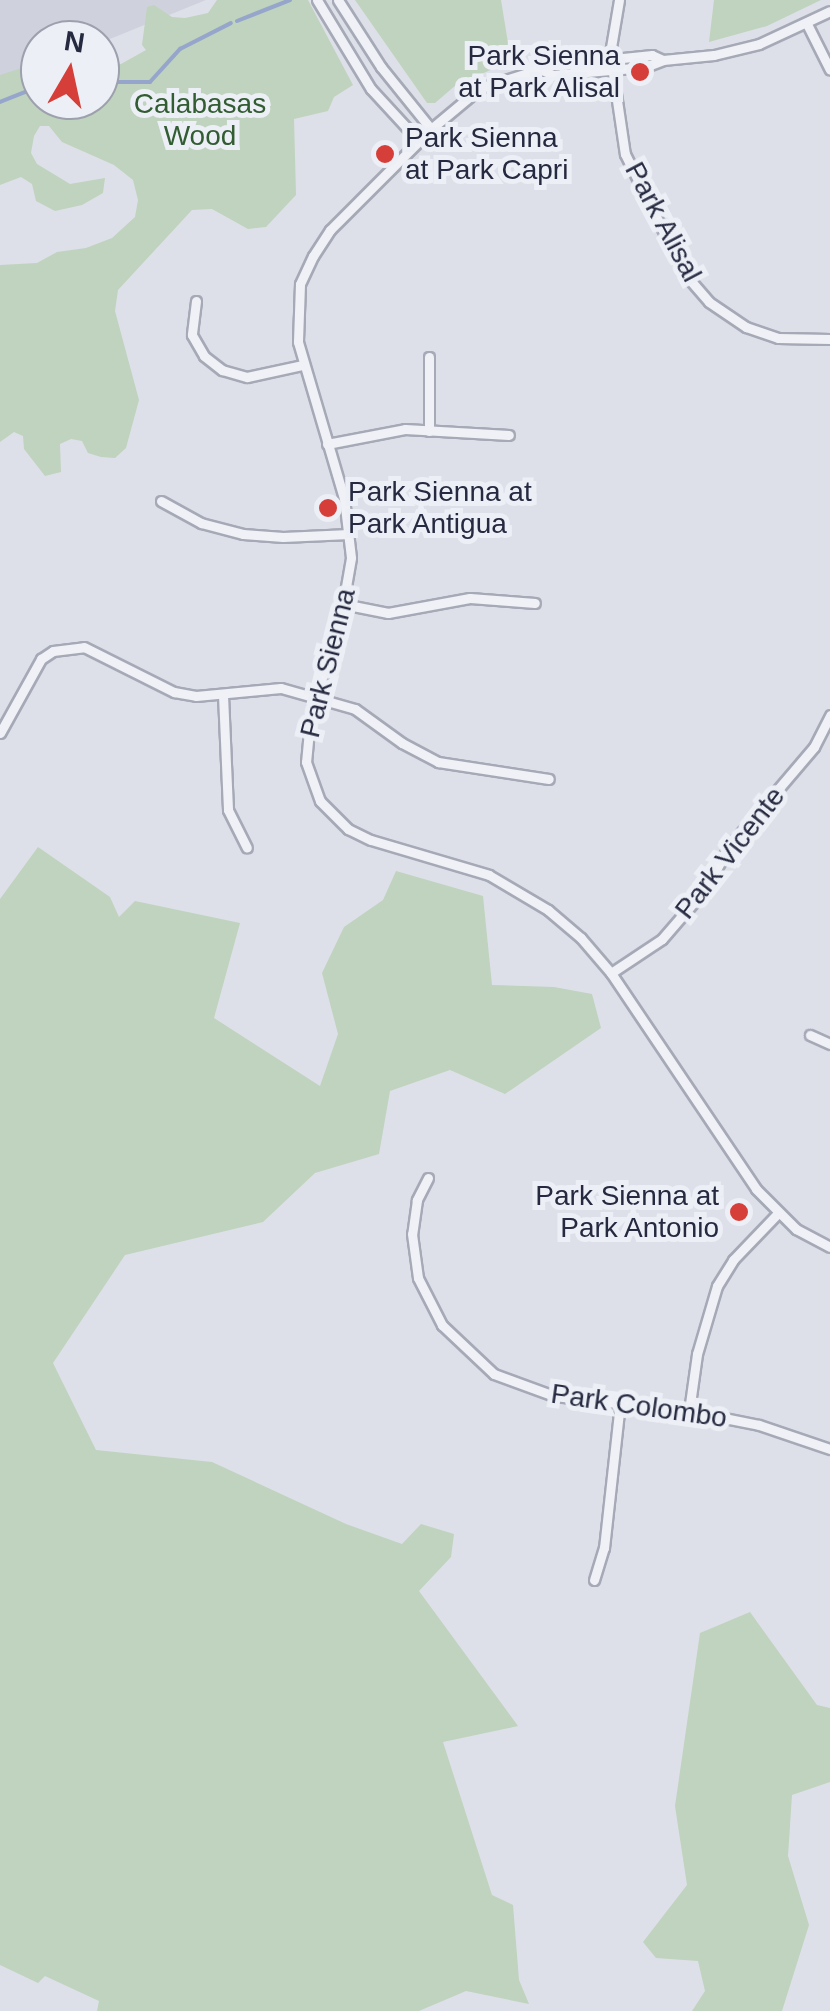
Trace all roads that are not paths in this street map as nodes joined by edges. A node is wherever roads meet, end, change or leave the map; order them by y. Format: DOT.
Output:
graph roads {
  1 [pos="317,0"];
  2 [pos="338,0"];
  3 [pos="619,0"];
  4 [pos="830,11"];
  5 [pos="807,24"];
  6 [pos="611,64"];
  7 [pos="830,70"];
  8 [pos="431,129"];
  9 [pos="419,142"];
  10 [pos="196,301"];
  11 [pos="830,339"];
  12 [pos="429,356"];
  13 [pos="302,365"];
  14 [pos="429,431"];
  15 [pos="509,435"];
  16 [pos="328,444"];
  17 [pos="160,501"];
  18 [pos="350,534"];
  19 [pos="534,603"];
  20 [pos="344,604"];
  21 [pos="223,695"];
  22 [pos="316,697"];
  23 [pos="830,715"];
  24 [pos="0,734"];
  25 [pos="549,779"];
  26 [pos="247,848"];
  27 [pos="611,973"];
  28 [pos="810,1036"];
  29 [pos="830,1044"];
  30 [pos="428,1178"];
  31 [pos="778,1213"];
  32 [pos="830,1247"];
  33 [pos="620,1404"];
  34 [pos="689,1411"];
  35 [pos="830,1449"];
  36 [pos="594,1580"];
  1 -- 9 [label="street"];
  2 -- 8 [label="street"];
  3 -- 6 [label="street, Park Alisal"];
  4 -- 5 [label="street, Park Sienna"];
  5 -- 6 [label="street, Park Sienna"];
  5 -- 7 [label="street"];
  6 -- 8 [label="street, Park Sienna"];
  6 -- 11 [label="street, Park Alisal"];
  8 -- 9 [label="street, Park Sienna"];
  9 -- 13 [label="street, Park Sienna"];
  10 -- 13 [label="street"];
  12 -- 14 [label="street"];
  13 -- 16 [label="street, Park Sienna"];
  14 -- 15 [label="street"];
  14 -- 16 [label="street"];
  16 -- 18 [label="street, Park Sienna"];
  17 -- 18 [label="street"];
  18 -- 20 [label="street, Park Sienna"];
  19 -- 20 [label="street"];
  20 -- 22 [label="street, Park Sienna"];
  21 -- 22 [label="street"];
  21 -- 24 [label="street"];
  21 -- 26 [label="street"];
  22 -- 25 [label="street"];
  22 -- 27 [label="street, Park Sienna"];
  23 -- 27 [label="street, Park Vicente"];
  27 -- 31 [label="street, Park Sienna"];
  28 -- 29 [label="street"];
  30 -- 33 [label="street, Park Colombo"];
  31 -- 32 [label="street, Park Sienna"];
  31 -- 34 [label="street"];
  33 -- 34 [label="street, Park Colombo"];
  33 -- 36 [label="street"];
  34 -- 35 [label="street, Park Colombo"];
}
